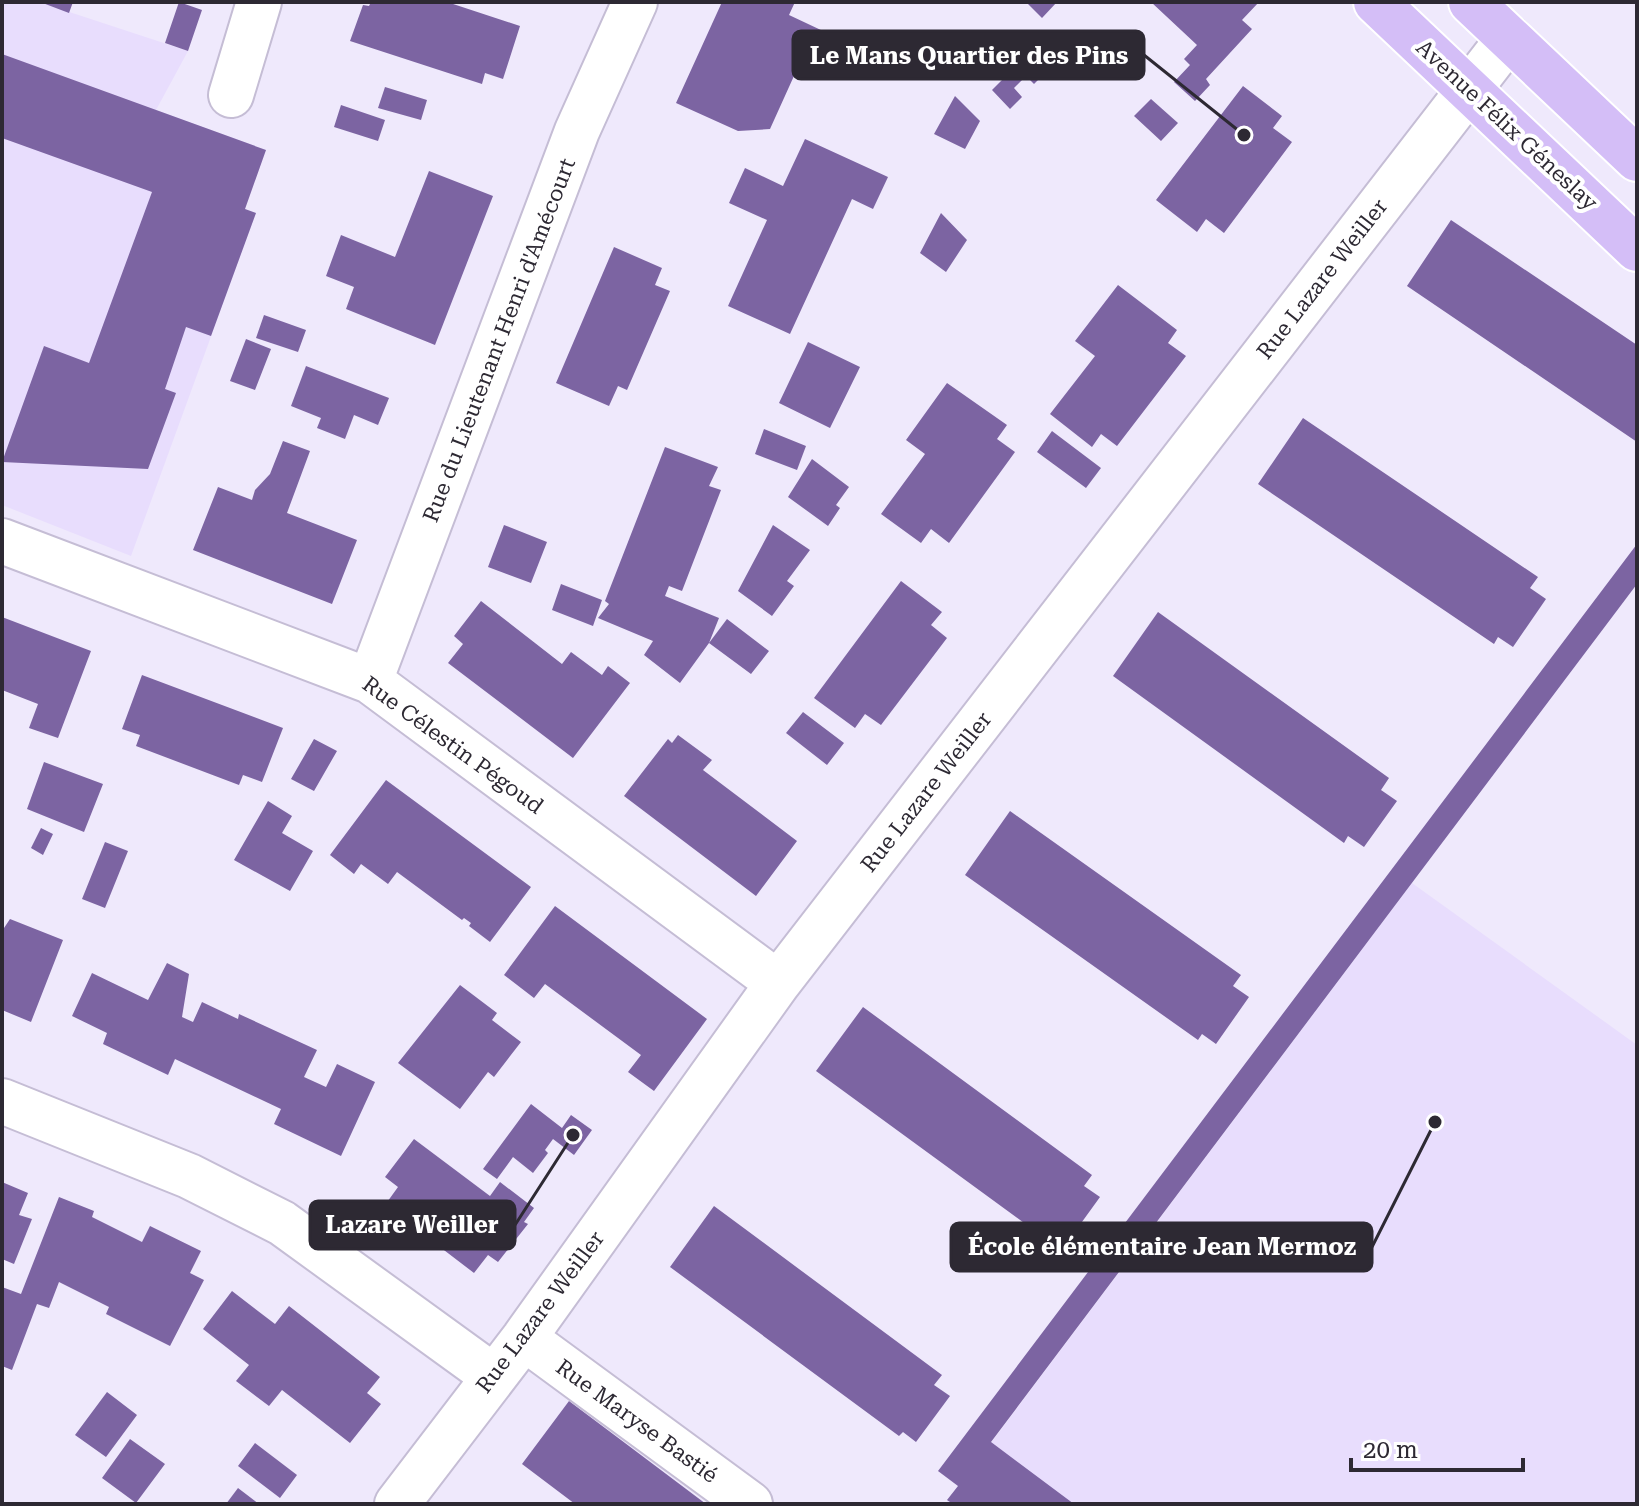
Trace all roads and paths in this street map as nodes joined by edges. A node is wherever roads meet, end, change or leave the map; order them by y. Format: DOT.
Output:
graph roads {
  1 [pos="259,2"];
  2 [pos="635,2"];
  3 [pos="1376,2"];
  4 [pos="1471,2"];
  5 [pos="1509,38"];
  6 [pos="1469,90"];
  7 [pos="231,95"];
  8 [pos="1637,159"];
  9 [pos="1637,249"];
  10 [pos="2,541"];
  11 [pos="370,681"];
  12 [pos="778,983"];
  13 [pos="2,1101"];
  14 [pos="524,1338"];
  15 [pos="493,1376"];
  16 [pos="397,1504"];
  17 [pos="750,1504"];
  1 -- 7 [label="street"];
  2 -- 11 [label="street, Rue du Lieutenant Henri d'Amécourt"];
  3 -- 6 [label="main road, Avenue Félix Géneslay"];
  4 -- 5 [label="main road"];
  5 -- 6 [label="street, Rue Lazare Weiller"];
  5 -- 8 [label="main road"];
  6 -- 9 [label="main road, Avenue Félix Géneslay"];
  6 -- 12 [label="street, Rue Lazare Weiller"];
  10 -- 11 [label="street, Rue Célestin Pégoud"];
  11 -- 12 [label="street, Rue Célestin Pégoud"];
  12 -- 14 [label="street, Rue Lazare Weiller"];
  13 -- 15 [label="street"];
  14 -- 15 [label="street, Rue Lazare Weiller"];
  14 -- 17 [label="street, Rue Maryse Bastié"];
  15 -- 16 [label="street, Rue Lazare Weiller"];
}
